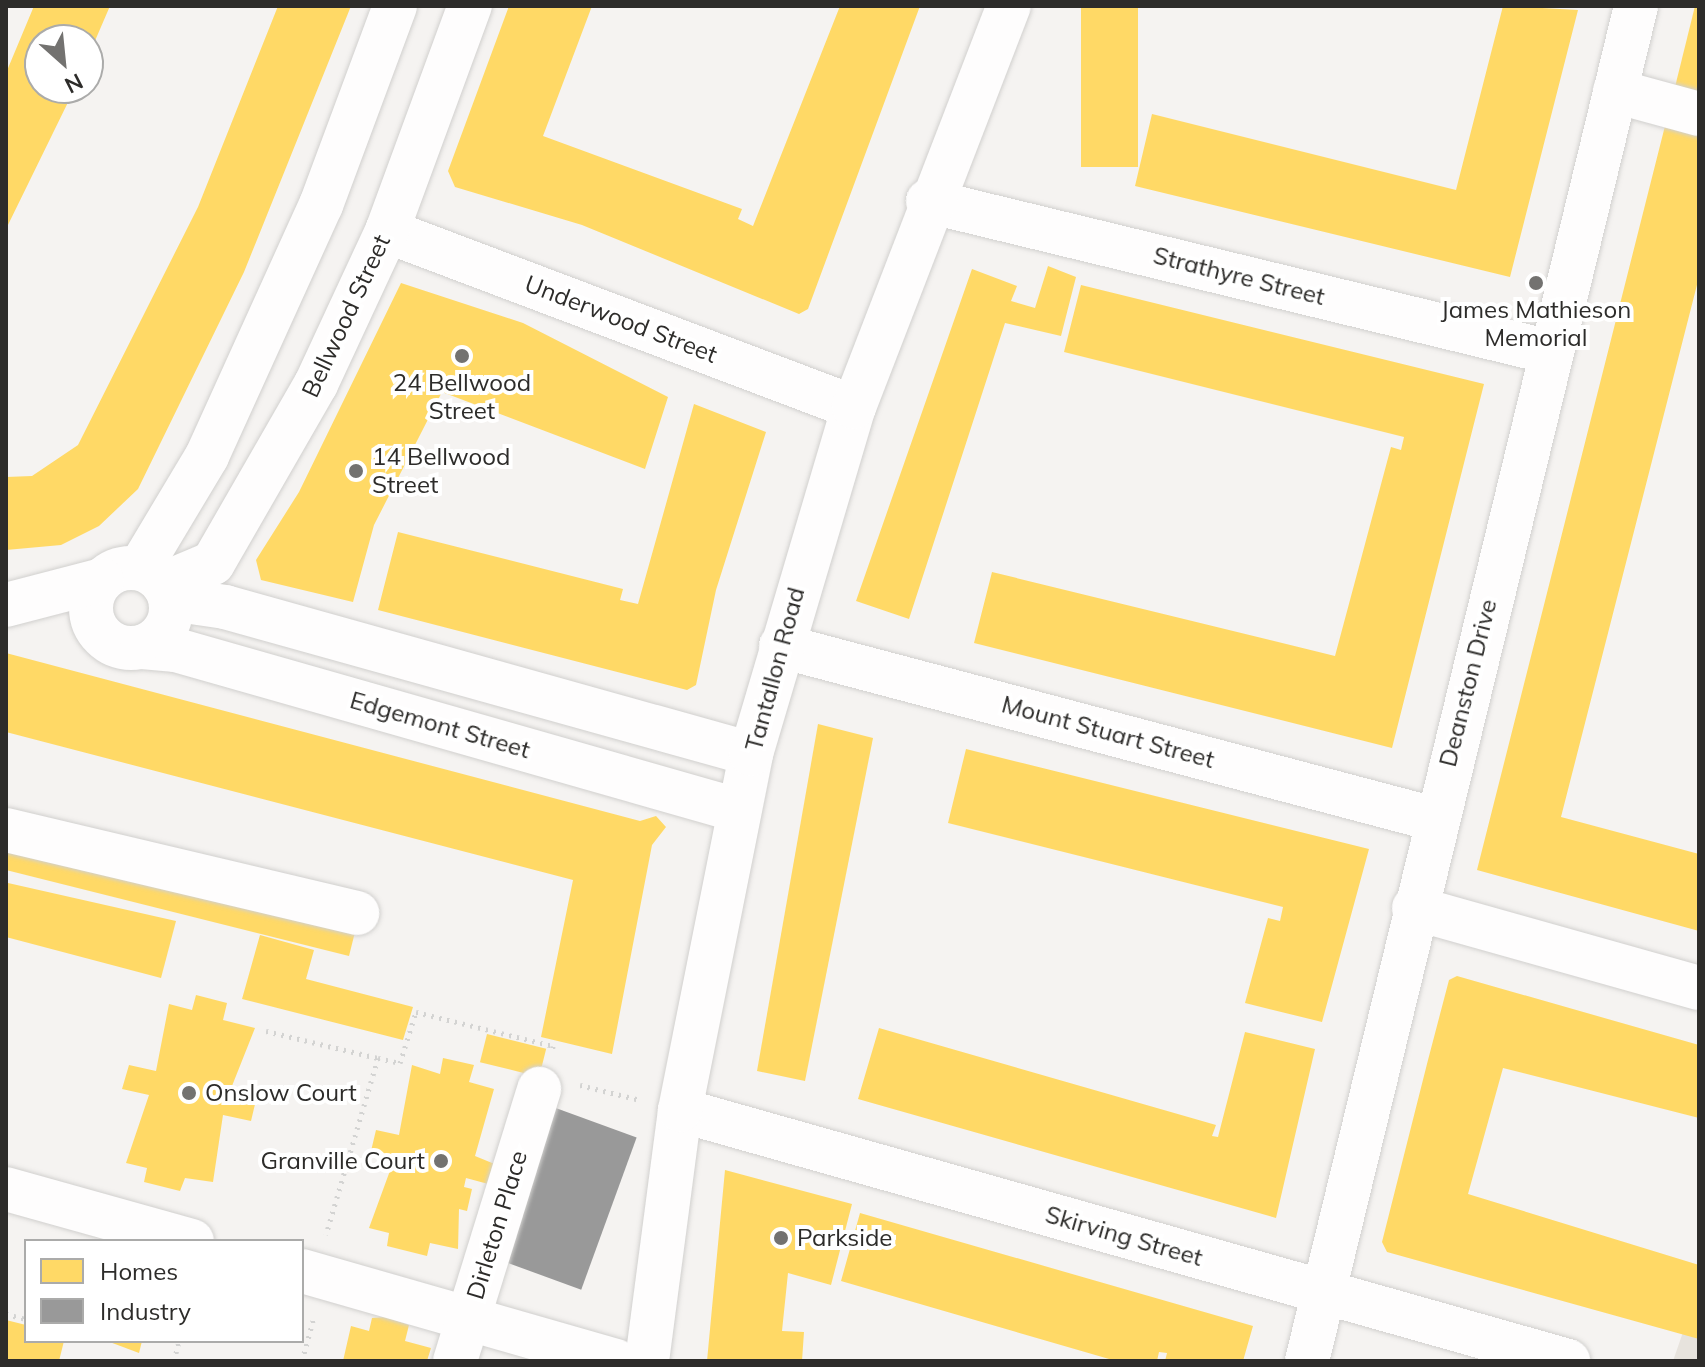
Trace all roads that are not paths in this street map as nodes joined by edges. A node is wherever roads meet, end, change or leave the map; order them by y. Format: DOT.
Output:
graph roads {
  1 [pos="395,6"];
  2 [pos="470,6"];
  3 [pos="1009,6"];
  4 [pos="1636,6"];
  5 [pos="1615,91"];
  6 [pos="1699,114"];
  7 [pos="928,201"];
  8 [pos="387,231"];
  9 [pos="1550,352"];
  10 [pos="854,407"];
  11 [pos="144,583"];
  12 [pos="11,604"];
  13 [pos="95,627"];
  14 [pos="781,646"];
  15 [pos="142,647"];
  16 [pos="751,754"];
  17 [pos="737,810"];
  18 [pos="1434,819"];
  19 [pos="6,830"];
  20 [pos="1414,908"];
  21 [pos="357,913"];
  22 [pos="1699,988"];
  23 [pos="539,1089"];
  24 [pos="680,1110"];
  25 [pos="6,1189"];
  26 [pos="185,1239"];
  27 [pos="308,1273"];
  28 [pos="1324,1293"];
  29 [pos="469,1318"];
  30 [pos="455,1361"];
  31 [pos="616,1361"];
  32 [pos="647,1361"];
  33 [pos="1307,1361"];
  34 [pos="1568,1361"];
  1 -- 11 [label="street"];
  2 -- 8 [label="street, Bellwood Street"];
  3 -- 7 [label="street, Tantallon Road"];
  4 -- 5 [label="street, Deanston Drive"];
  5 -- 6 [label="street"];
  5 -- 9 [label="street, Deanston Drive"];
  7 -- 9 [label="street, Strathyre Street"];
  7 -- 10 [label="street, Tantallon Road"];
  8 -- 10 [label="street, Underwood Street"];
  8 -- 11 [label="street, Bellwood Street"];
  9 -- 18 [label="street, Deanston Drive"];
  10 -- 14 [label="street, Tantallon Road"];
  11 -- 12 [label="street"];
  11 -- 13 [label="street"];
  11 -- 15 [label="street"];
  11 -- 16 [label="street"];
  12 -- 13 [label="street"];
  13 -- 15 [label="street"];
  14 -- 16 [label="street, Tantallon Road"];
  14 -- 18 [label="street, Mount Stuart Street"];
  15 -- 17 [label="street, Edgemont Street"];
  16 -- 17 [label="street, Tantallon Road"];
  17 -- 24 [label="street, Tantallon Road"];
  18 -- 20 [label="street, Deanston Drive"];
  19 -- 21 [label="street"];
  20 -- 22 [label="street"];
  20 -- 28 [label="street, Deanston Drive"];
  23 -- 29 [label="street, Dirleton Place"];
  24 -- 28 [label="street, Skirving Street"];
  24 -- 32 [label="street, Tantallon Road"];
  25 -- 26 [label="street"];
  27 -- 29 [label="street"];
  28 -- 33 [label="street, Deanston Drive"];
  28 -- 34 [label="street, Skirving Street"];
  29 -- 30 [label="street, Dirleton Place"];
  29 -- 31 [label="street"];
}
